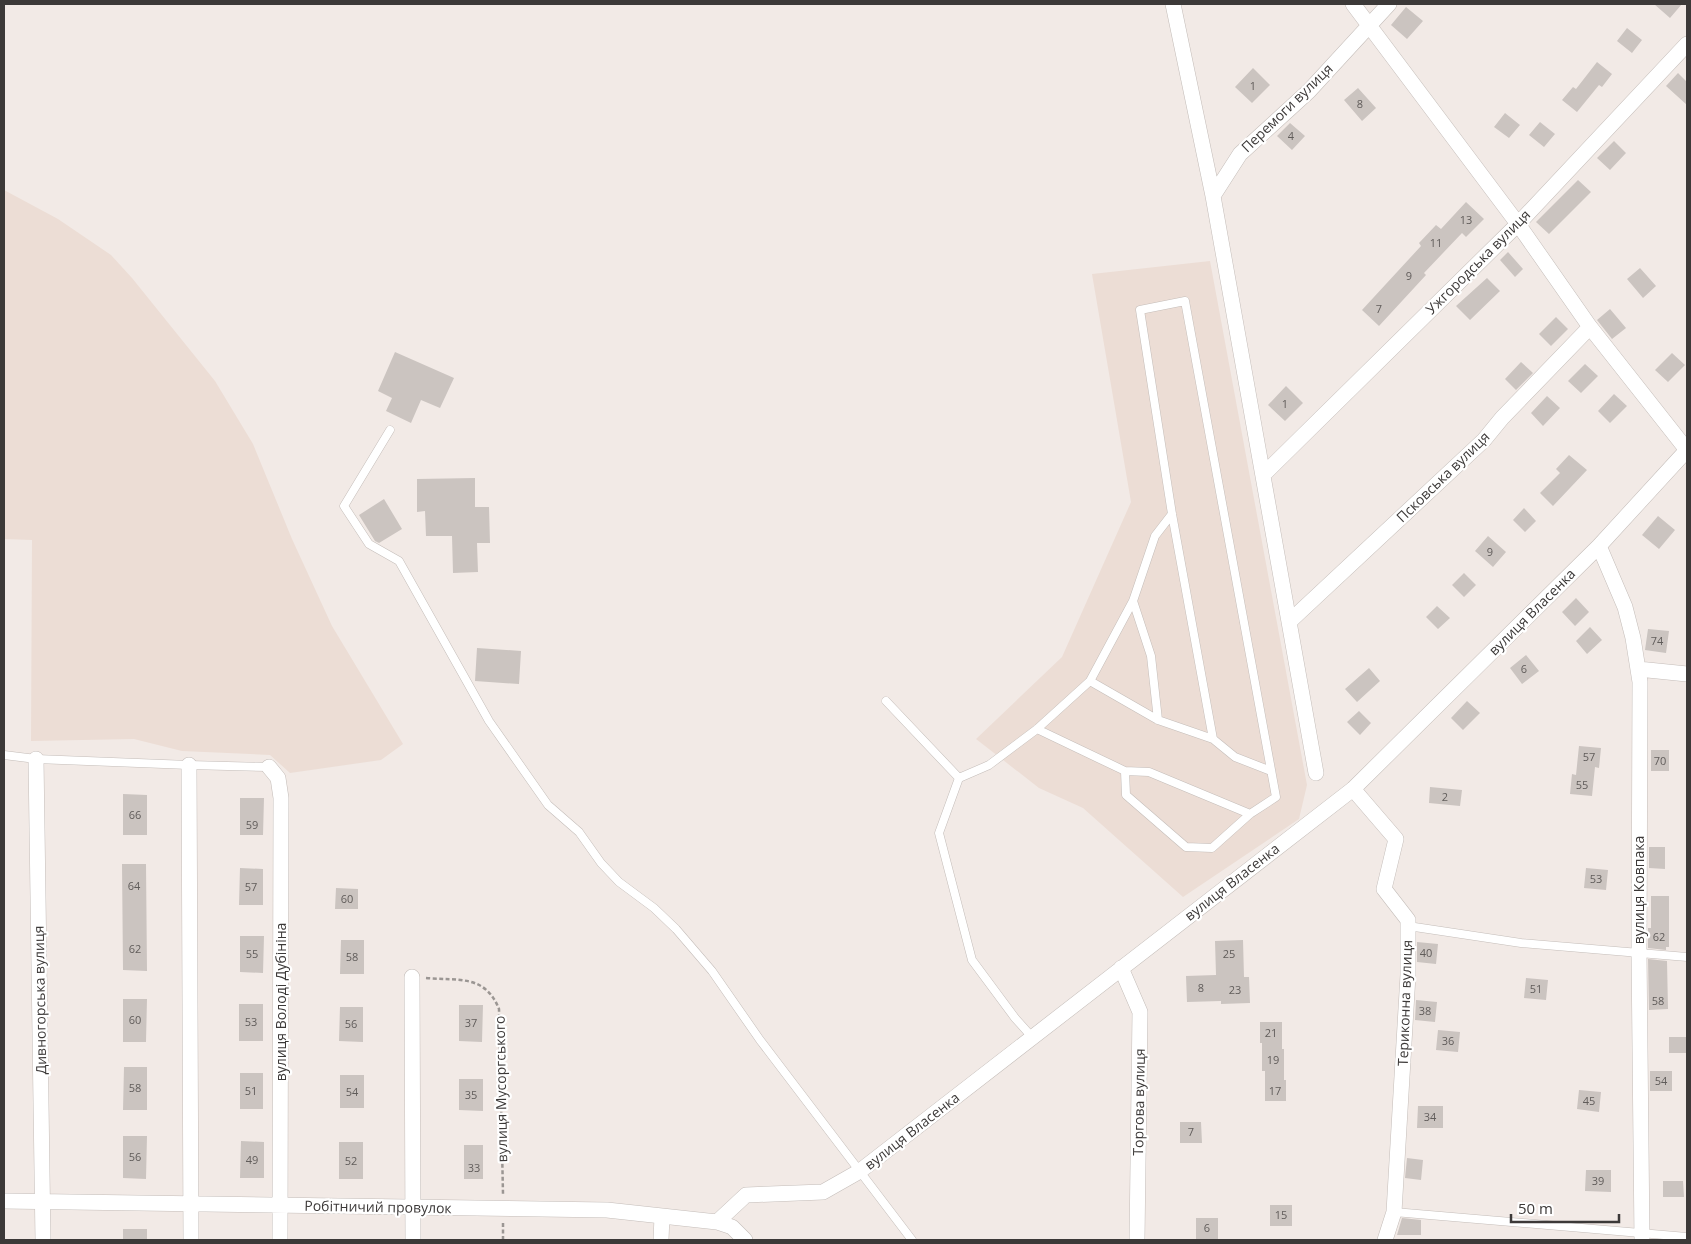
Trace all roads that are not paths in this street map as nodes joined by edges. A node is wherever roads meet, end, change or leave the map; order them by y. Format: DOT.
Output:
graph roads {
  1 [pos="1173,4"];
  2 [pos="1353,4"];
  3 [pos="1389,4"];
  4 [pos="1369,24"];
  5 [pos="1687,44"];
  6 [pos="1213,196"];
  7 [pos="1518,224"];
  8 [pos="1590,326"];
  9 [pos="390,430"];
  10 [pos="1687,450"];
  11 [pos="1263,475"];
  12 [pos="1172,514"];
  13 [pos="1599,546"];
  14 [pos="1133,601"];
  15 [pos="1289,622"];
  16 [pos="1638,669"];
  17 [pos="1687,674"];
  18 [pos="1090,681"];
  19 [pos="886,701"];
  20 [pos="1158,720"];
  21 [pos="1037,728"];
  22 [pos="1213,739"];
  23 [pos="4,755"];
  24 [pos="36,759"];
  25 [pos="189,765"];
  26 [pos="269,767"];
  27 [pos="1125,771"];
  28 [pos="1271,771"];
  29 [pos="1316,772"];
  30 [pos="959,778"];
  31 [pos="1353,789"];
  32 [pos="1250,814"];
  33 [pos="1408,926"];
  34 [pos="1639,952"];
  35 [pos="1687,957"];
  36 [pos="1121,968"];
  37 [pos="412,977"];
  38 [pos="1032,1038"];
  39 [pos="860,1171"];
  40 [pos="4,1201"];
  41 [pos="44,1201"];
  42 [pos="191,1205"];
  43 [pos="281,1206"];
  44 [pos="412,1207"];
  45 [pos="1394,1212"];
  46 [pos="662,1216"];
  47 [pos="717,1222"];
  48 [pos="1642,1236"];
  49 [pos="1687,1237"];
  50 [pos="43,1240"];
  51 [pos="191,1240"];
  52 [pos="280,1240"];
  53 [pos="413,1240"];
  54 [pos="661,1240"];
  55 [pos="745,1240"];
  56 [pos="912,1240"];
  57 [pos="1137,1240"];
  58 [pos="1385,1240"];
  1 -- 6 [label="street"];
  2 -- 4 [label="street"];
  3 -- 4 [label="street, Перемоги вулиця"];
  4 -- 6 [label="street, Перемоги вулиця"];
  4 -- 7 [label="street"];
  5 -- 7 [label="street, Ужгородська вулиця"];
  6 -- 11 [label="street"];
  7 -- 8 [label="street"];
  7 -- 11 [label="street, Ужгородська вулиця"];
  8 -- 10 [label="street"];
  8 -- 15 [label="street, Псковська вулиця"];
  9 -- 39 [label="lane"];
  10 -- 13 [label="street, вулиця Власенка"];
  11 -- 15 [label="street"];
  12 -- 14 [label="lane"];
  12 -- 22 [label="lane"];
  12 -- 28 [label="lane"];
  13 -- 16 [label="street, вулиця Ковпака"];
  13 -- 31 [label="street, вулиця Власенка"];
  14 -- 18 [label="lane"];
  14 -- 20 [label="lane"];
  15 -- 29 [label="street"];
  16 -- 17 [label="street"];
  16 -- 34 [label="street, вулиця Ковпака"];
  18 -- 20 [label="lane"];
  18 -- 21 [label="lane"];
  19 -- 30 [label="lane"];
  20 -- 22 [label="lane"];
  21 -- 27 [label="lane"];
  21 -- 30 [label="lane"];
  22 -- 28 [label="lane"];
  23 -- 24 [label="lane"];
  24 -- 25 [label="lane"];
  24 -- 41 [label="street, Дивногорська вулиця"];
  25 -- 26 [label="lane"];
  25 -- 42 [label="street"];
  26 -- 43 [label="street, вулиця Володі Дубініна"];
  27 -- 32 [label="lane"];
  27 -- 32 [label="lane"];
  28 -- 32 [label="lane"];
  30 -- 38 [label="lane"];
  31 -- 33 [label="street, Териконна вулиця"];
  31 -- 36 [label="street, вулиця Власенка"];
  33 -- 34 [label="lane"];
  33 -- 45 [label="street, Териконна вулиця"];
  34 -- 35 [label="lane"];
  34 -- 48 [label="street, вулиця Ковпака"];
  36 -- 38 [label="street, вулиця Власенка"];
  36 -- 57 [label="street, Торгова вулиця"];
  37 -- 44 [label="street"];
  38 -- 39 [label="street, вулиця Власенка"];
  39 -- 47 [label="street, вулиця Власенка"];
  39 -- 56 [label="lane"];
  40 -- 41 [label="street, Робітничий провулок"];
  41 -- 42 [label="street, Робітничий провулок"];
  41 -- 50 [label="street, Дивногорська вулиця"];
  42 -- 43 [label="street, Робітничий провулок"];
  42 -- 51 [label="street"];
  43 -- 44 [label="street, Робітничий провулок"];
  43 -- 52 [label="street, вулиця Володі Дубініна"];
  44 -- 46 [label="street, Робітничий провулок"];
  44 -- 53 [label="street"];
  45 -- 48 [label="lane"];
  45 -- 58 [label="street, Териконна вулиця"];
  46 -- 47 [label="street, Робітничий провулок"];
  46 -- 54 [label="street"];
  47 -- 55 [label="street, Робітничий провулок"];
  48 -- 49 [label="lane"];
}
